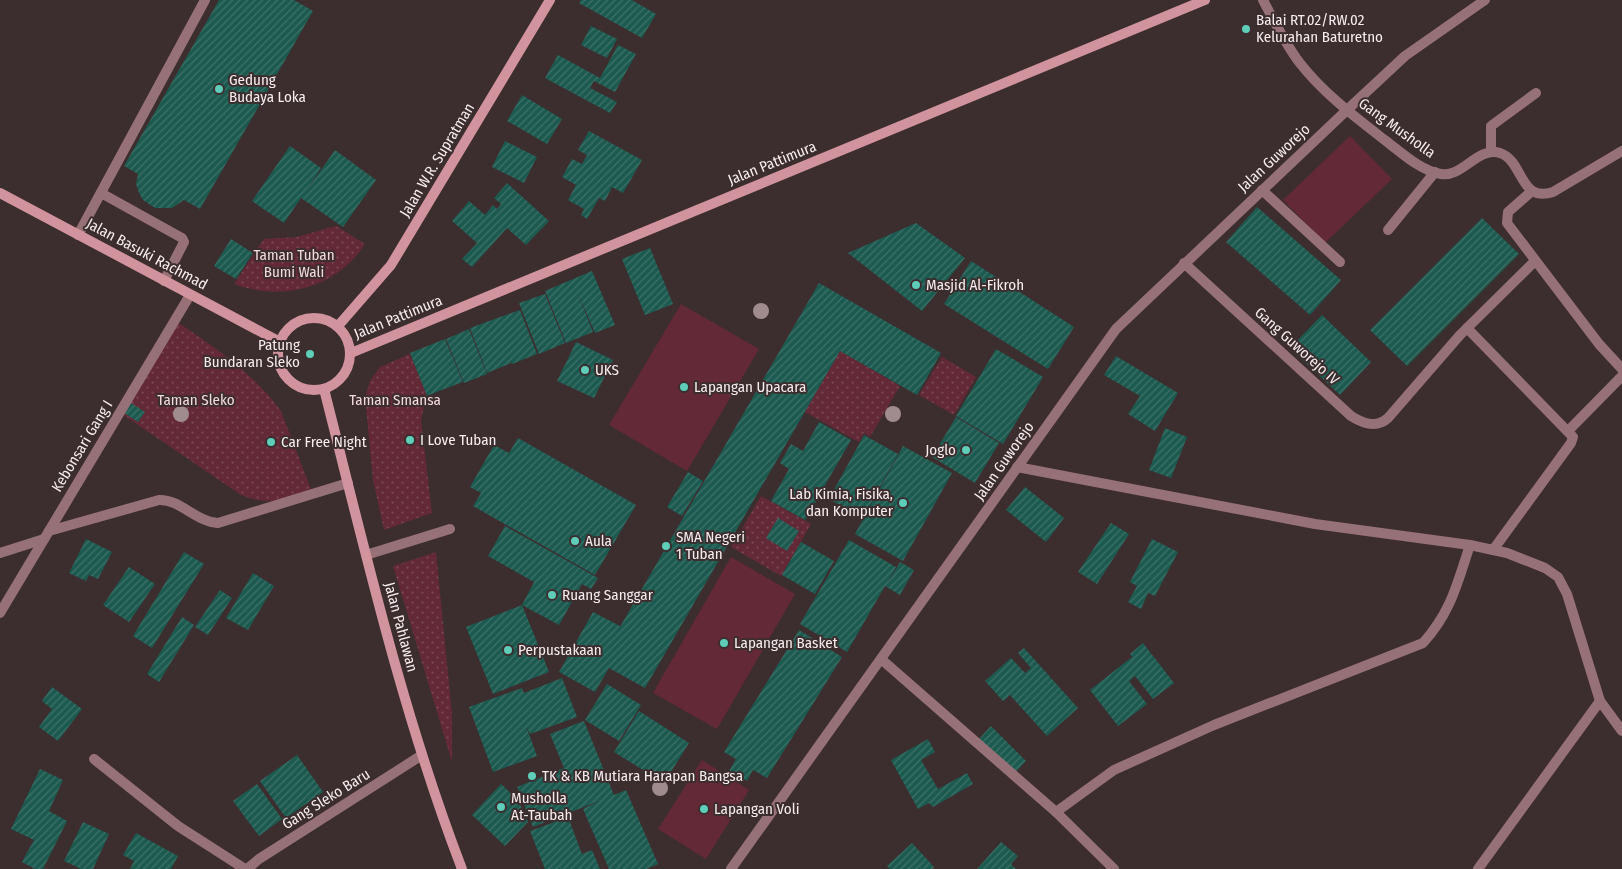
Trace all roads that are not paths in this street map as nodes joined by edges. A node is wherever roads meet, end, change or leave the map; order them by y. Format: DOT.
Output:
graph roads {
  1 [pos="205,0"];
  2 [pos="550,0"];
  3 [pos="1205,0"];
  4 [pos="1262,0"];
  5 [pos="1485,0"];
  6 [pos="1536,93"];
  7 [pos="1347,110"];
  8 [pos="1622,151"];
  9 [pos="1491,152"];
  10 [pos="1435,172"];
  11 [pos="1262,190"];
  12 [pos="1532,191"];
  13 [pos="0,193"];
  14 [pos="101,193"];
  15 [pos="1388,230"];
  16 [pos="78,235"];
  17 [pos="1535,261"];
  18 [pos="1340,262"];
  19 [pos="1184,263"];
  20 [pos="164,281"];
  21 [pos="190,294"];
  22 [pos="338,326"];
  23 [pos="1467,328"];
  24 [pos="280,342"];
  25 [pos="350,353"];
  26 [pos="1622,369"];
  27 [pos="1622,376"];
  28 [pos="324,389"];
  29 [pos="1569,430"];
  30 [pos="1017,467"];
  31 [pos="348,483"];
  32 [pos="450,529"];
  33 [pos="46,535"];
  34 [pos="1470,545"];
  35 [pos="1493,550"];
  36 [pos="0,553"];
  37 [pos="366,555"];
  38 [pos="0,613"];
  39 [pos="881,659"];
  40 [pos="1600,701"];
  41 [pos="1622,731"];
  42 [pos="422,755"];
  43 [pos="94,759"];
  44 [pos="1056,812"];
  45 [pos="246,869"];
  46 [pos="462,869"];
  47 [pos="731,869"];
  48 [pos="1114,869"];
  49 [pos="1478,869"];
  1 -- 14 [label="street"];
  2 -- 22 [label="street, Jalan W.R. Supratman"];
  3 -- 25 [label="street, Jalan Pattimura"];
  4 -- 7 [label="street, Gang Musholla"];
  5 -- 7 [label="street, Jalan Guworejo"];
  6 -- 9 [label="street"];
  7 -- 10 [label="street, Gang Musholla"];
  7 -- 11 [label="street, Jalan Guworejo"];
  8 -- 12 [label="street"];
  9 -- 10 [label="street, Gang Musholla"];
  9 -- 12 [label="street"];
  10 -- 15 [label="street"];
  11 -- 18 [label="street"];
  11 -- 19 [label="street, Jalan Guworejo"];
  12 -- 17 [label="street"];
  13 -- 16 [label="street, Jalan Basuki Rachmad"];
  14 -- 16 [label="street"];
  14 -- 20 [label="street"];
  16 -- 20 [label="street, Jalan Basuki Rachmad"];
  17 -- 23 [label="street"];
  17 -- 26 [label="street"];
  19 -- 23 [label="street, Gang Guworejo IV"];
  19 -- 30 [label="street, Jalan Guworejo"];
  20 -- 21 [label="street, Jalan Basuki Rachmad"];
  21 -- 24 [label="street, Jalan Basuki Rachmad"];
  21 -- 33 [label="street, Kebonsari Gang I"];
  22 -- 24 [label="street"];
  22 -- 25 [label="street"];
  23 -- 29 [label="street"];
  24 -- 28 [label="street"];
  25 -- 28 [label="street"];
  27 -- 29 [label="street"];
  28 -- 31 [label="street, Jalan Pahlawan"];
  29 -- 35 [label="street"];
  30 -- 34 [label="street"];
  30 -- 39 [label="street, Jalan Guworejo"];
  31 -- 33 [label="street"];
  31 -- 37 [label="street, Jalan Pahlawan"];
  32 -- 37 [label="street"];
  33 -- 36 [label="street"];
  33 -- 38 [label="street, Kebonsari Gang I"];
  34 -- 35 [label="street"];
  34 -- 44 [label="street"];
  35 -- 40 [label="street"];
  37 -- 42 [label="street, Jalan Pahlawan"];
  39 -- 44 [label="street"];
  39 -- 47 [label="street, Jalan Guworejo"];
  40 -- 41 [label="street"];
  40 -- 49 [label="street"];
  42 -- 45 [label="street, Gang Sleko Baru"];
  42 -- 46 [label="street, Jalan Pahlawan"];
  43 -- 45 [label="street"];
  44 -- 48 [label="street"];
}
